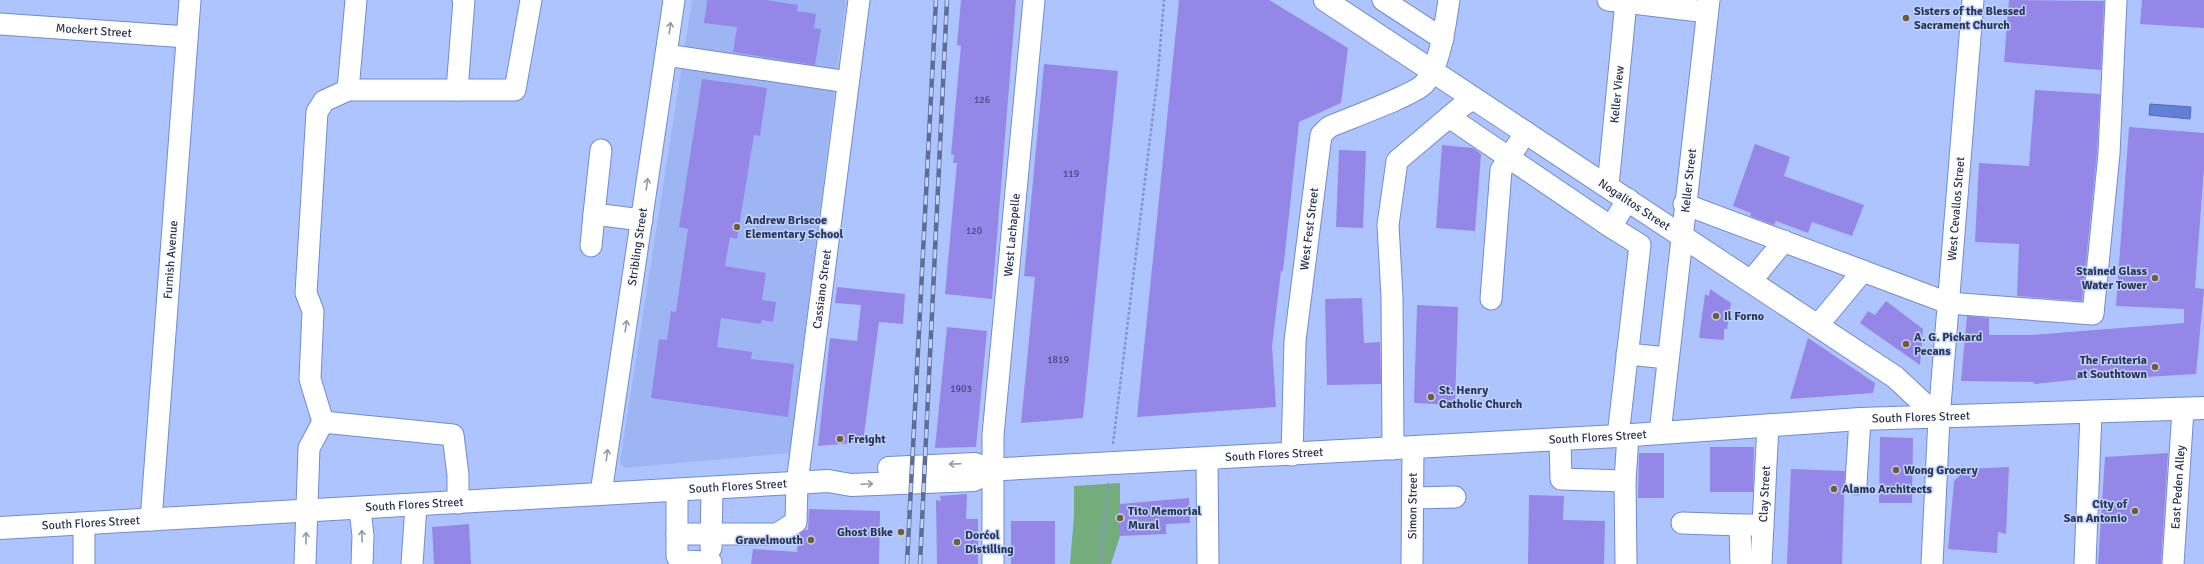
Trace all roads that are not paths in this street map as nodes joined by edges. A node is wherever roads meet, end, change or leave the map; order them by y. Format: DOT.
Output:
graph roads {
  1 [pos="190,0"];
  2 [pos="356,0"];
  3 [pos="463,0"];
  4 [pos="531,0"];
  5 [pos="674,0"];
  6 [pos="859,0"];
  7 [pos="1034,0"];
  8 [pos="1325,0"];
  9 [pos="1383,0"];
  10 [pos="1449,0"];
  11 [pos="1973,0"];
  12 [pos="2116,0"];
  13 [pos="1617,1"];
  14 [pos="1708,6"];
  15 [pos="0,24"];
  16 [pos="187,37"];
  17 [pos="1443,39"];
  18 [pos="666,55"];
  19 [pos="1432,69"];
  20 [pos="848,82"];
  21 [pos="348,90"];
  22 [pos="458,90"];
  23 [pos="1474,98"];
  24 [pos="1449,117"];
  25 [pos="1526,132"];
  26 [pos="601,150"];
  27 [pos="1509,156"];
  28 [pos="1608,186"];
  29 [pos="1628,199"];
  30 [pos="1684,204"];
  31 [pos="594,214"];
  32 [pos="642,220"];
  33 [pos="1611,227"];
  34 [pos="1682,234"];
  35 [pos="1784,241"];
  36 [pos="591,246"];
  37 [pos="1863,271"];
  38 [pos="1751,281"];
  39 [pos="1490,299"];
  40 [pos="1948,303"];
  41 [pos="1818,325"];
  42 [pos="1627,354"];
  43 [pos="1668,358"];
  44 [pos="2194,409"];
  45 [pos="2091,413"];
  46 [pos="1939,418"];
  47 [pos="1860,419"];
  48 [pos="323,422"];
  49 [pos="1768,425"];
  50 [pos="1660,433"];
  51 [pos="1623,435"];
  52 [pos="1560,439"];
  53 [pos="1403,448"];
  54 [pos="1292,455"];
  55 [pos="1207,459"];
  56 [pos="992,470"];
  57 [pos="1626,481"];
  58 [pos="797,483"];
  59 [pos="1856,484"];
  60 [pos="712,488"];
  61 [pos="677,490"];
  62 [pos="601,494"];
  63 [pos="1455,497"];
  64 [pos="1413,498"];
  65 [pos="458,503"];
  66 [pos="416,506"];
  67 [pos="360,508"];
  68 [pos="306,511"];
  69 [pos="151,520"];
  70 [pos="1682,523"];
  71 [pos="84,524"];
  72 [pos="1740,525"];
  73 [pos="1763,525"];
  74 [pos="0,528"];
  75 [pos="677,534"];
  76 [pos="711,534"];
  77 [pos="711,563"];
  78 [pos="84,564"];
  79 [pos="305,564"];
  80 [pos="362,564"];
  81 [pos="412,564"];
  82 [pos="993,564"];
  83 [pos="1208,564"];
  84 [pos="1412,564"];
  85 [pos="1626,564"];
  86 [pos="1741,564"];
  87 [pos="1761,564"];
  88 [pos="1932,564"];
  89 [pos="2086,564"];
  90 [pos="2173,564"];
  1 -- 16 [label="street, Furnish Avenue"];
  2 -- 21 [label="street"];
  3 -- 22 [label="street"];
  4 -- 22 [label="street"];
  18 -- 5 [label="street, Stribling Street, one-way"];
  6 -- 20 [label="street, Cassiano Street"];
  7 -- 56 [label="street, West Lachapelle"];
  8 -- 19 [label="main road, Nogalitos Street"];
  9 -- 17 [label="street"];
  10 -- 17 [label="street, West Fest Street"];
  11 -- 40 [label="street, West Cevallos Street"];
  12 -- 40 [label="street"];
  13 -- 14 [label="street"];
  13 -- 28 [label="street, Keller View"];
  14 -- 30 [label="street, Keller Street"];
  15 -- 16 [label="street, Mockert Street"];
  16 -- 69 [label="street, Furnish Avenue"];
  17 -- 19 [label="street, West Fest Street"];
  18 -- 20 [label="street"];
  32 -- 18 [label="street, Stribling Street, one-way"];
  19 -- 23 [label="main road, Nogalitos Street"];
  19 -- 54 [label="street, West Fest Street"];
  20 -- 58 [label="street, Cassiano Street"];
  21 -- 22 [label="street"];
  21 -- 48 [label="street"];
  23 -- 24 [label="street, Simon Street"];
  23 -- 25 [label="main road, Nogalitos Street"];
  24 -- 27 [label="street"];
  24 -- 53 [label="street, Simon Street"];
  25 -- 27 [label="street"];
  25 -- 28 [label="main road, Nogalitos Street"];
  26 -- 31 [label="street"];
  27 -- 33 [label="street"];
  27 -- 39 [label="street"];
  28 -- 29 [label="main road, Nogalitos Street"];
  29 -- 33 [label="street"];
  29 -- 34 [label="main road, Nogalitos Street"];
  30 -- 34 [label="street, Keller Street"];
  30 -- 35 [label="street"];
  31 -- 32 [label="street"];
  31 -- 36 [label="street"];
  62 -- 32 [label="street, Stribling Street, one-way"];
  33 -- 42 [label="street"];
  34 -- 38 [label="main road, Nogalitos Street"];
  34 -- 43 [label="street, Keller Street"];
  35 -- 37 [label="street"];
  35 -- 38 [label="street"];
  37 -- 40 [label="street"];
  37 -- 41 [label="street"];
  38 -- 41 [label="main road, Nogalitos Street"];
  40 -- 46 [label="street, West Cevallos Street"];
  41 -- 46 [label="main road, Nogalitos Street"];
  42 -- 43 [label="street"];
  42 -- 51 [label="street"];
  43 -- 50 [label="street, Keller Street"];
  44 -- 45 [label="main road, South Flores Street"];
  44 -- 90 [label="street, East Peden Alley"];
  45 -- 46 [label="main road, South Flores Street"];
  45 -- 89 [label="street"];
  46 -- 47 [label="main road, South Flores Street"];
  46 -- 88 [label="street, West Cevallos Street"];
  47 -- 49 [label="main road, South Flores Street"];
  47 -- 59 [label="street"];
  48 -- 65 [label="street"];
  48 -- 68 [label="street"];
  49 -- 50 [label="main road, South Flores Street"];
  49 -- 73 [label="street, Clay Street"];
  50 -- 51 [label="main road, South Flores Street"];
  51 -- 52 [label="main road, South Flores Street"];
  51 -- 57 [label="street"];
  52 -- 53 [label="main road, South Flores Street"];
  52 -- 57 [label="street"];
  53 -- 54 [label="main road, South Flores Street"];
  53 -- 64 [label="street, Simon Street"];
  54 -- 55 [label="main road, South Flores Street"];
  55 -- 56 [label="main road, South Flores Street"];
  55 -- 83 [label="street"];
  56 -- 58 [label="main road, South Flores Street"];
  56 -- 82 [label="street, West Lachapelle"];
  57 -- 85 [label="street"];
  58 -- 60 [label="main road, South Flores Street"];
  58 -- 76 [label="street, Cassiano Street"];
  60 -- 61 [label="main road, South Flores Street"];
  60 -- 76 [label="street"];
  61 -- 62 [label="main road, South Flores Street"];
  61 -- 75 [label="street"];
  62 -- 65 [label="main road, South Flores Street"];
  63 -- 64 [label="street"];
  64 -- 84 [label="street, Simon Street"];
  65 -- 66 [label="main road, South Flores Street"];
  66 -- 67 [label="main road, South Flores Street"];
  66 -- 81 [label="street"];
  67 -- 68 [label="main road, South Flores Street"];
  80 -- 67 [label="street, one-way"];
  68 -- 69 [label="main road, South Flores Street"];
  79 -- 68 [label="street, one-way"];
  69 -- 71 [label="main road, South Flores Street"];
  70 -- 72 [label="street"];
  71 -- 74 [label="main road, South Flores Street"];
  71 -- 78 [label="street"];
  72 -- 73 [label="street"];
  72 -- 86 [label="street"];
  73 -- 87 [label="street, Clay Street"];
  75 -- 76 [label="street"];
  75 -- 77 [label="street"];
  76 -- 77 [label="street"];
}
